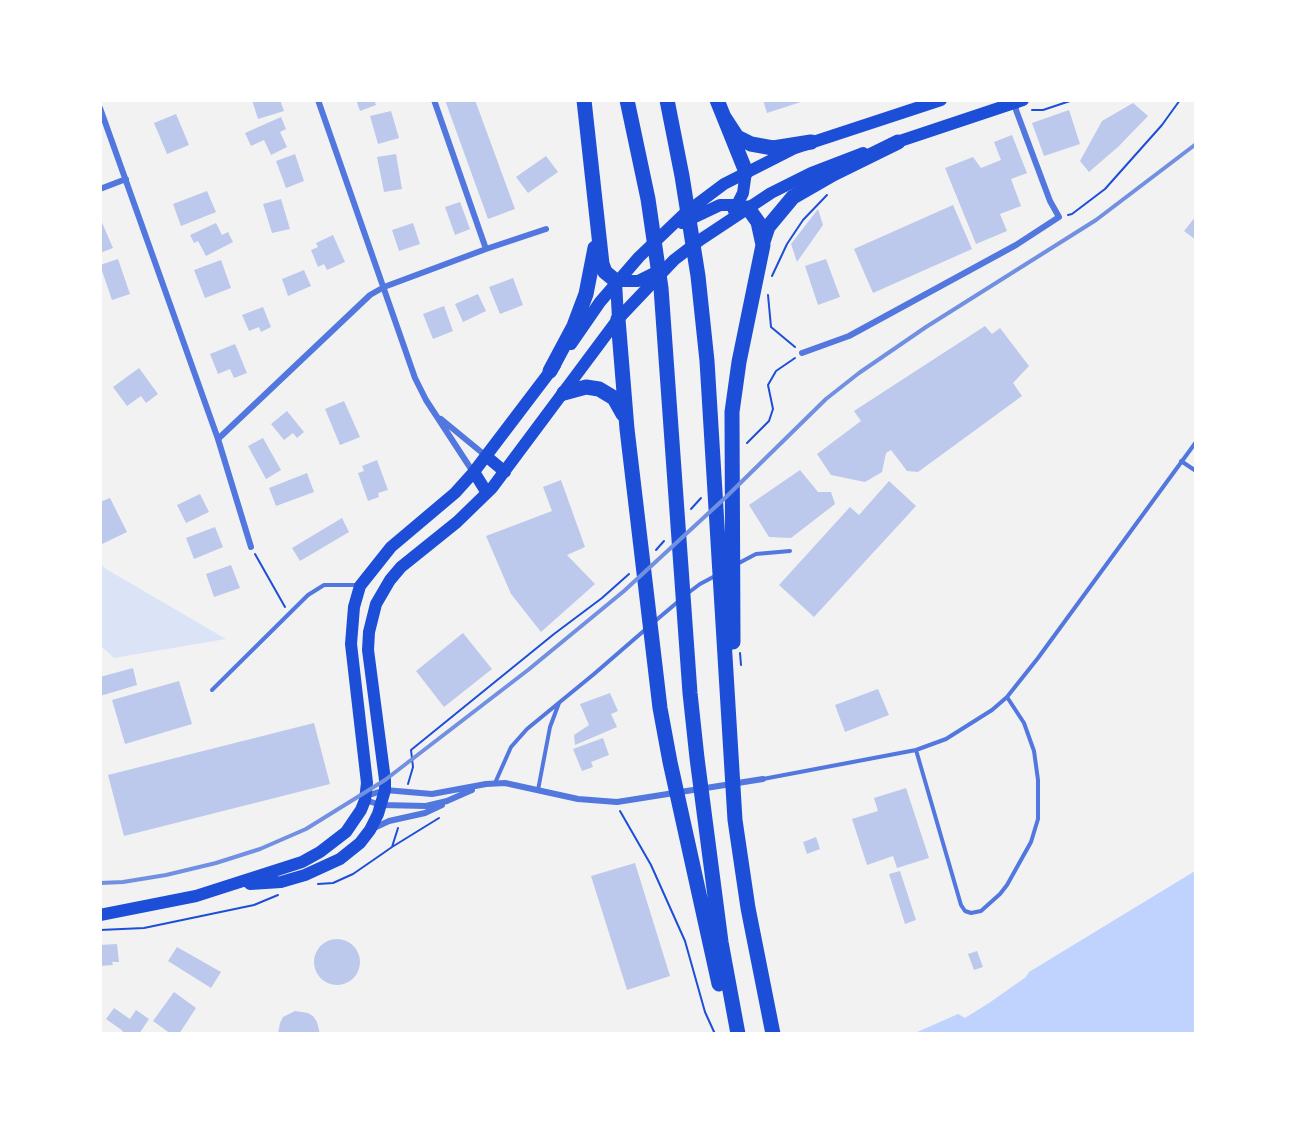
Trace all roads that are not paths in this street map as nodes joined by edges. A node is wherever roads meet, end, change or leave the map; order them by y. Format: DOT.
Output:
graph roads {
  1 [pos="318,100"];
  2 [pos="434,100"];
  3 [pos="584,100"];
  4 [pos="627,100"];
  5 [pos="667,100"];
  6 [pos="717,100"];
  7 [pos="941,100"];
  8 [pos="1017,104"];
  9 [pos="100,108"];
  10 [pos="724,117"];
  11 [pos="811,142"];
  12 [pos="898,142"];
  13 [pos="746,172"];
  14 [pos="126,180"];
  15 [pos="100,189"];
  16 [pos="743,206"];
  17 [pos="596,216"];
  18 [pos="546,229"];
  19 [pos="667,230"];
  20 [pos="763,246"];
  21 [pos="486,249"];
  22 [pos="674,260"];
  23 [pos="616,281"];
  24 [pos="384,287"];
  25 [pos="618,319"];
  26 [pos="802,353"];
  27 [pos="550,371"];
  28 [pos="564,393"];
  29 [pos="426,400"];
  30 [pos="627,429"];
  31 [pos="218,439"];
  32 [pos="1196,442"];
  33 [pos="486,456"];
  34 [pos="1181,461"];
  35 [pos="1196,471"];
  36 [pos="474,472"];
  37 [pos="505,472"];
  38 [pos="487,493"];
  39 [pos="251,547"];
  40 [pos="790,551"];
  41 [pos="360,586"];
  42 [pos="726,589"];
  43 [pos="380,594"];
  44 [pos="212,690"];
  45 [pos="1007,697"];
  46 [pos="561,700"];
  47 [pos="916,750"];
  48 [pos="763,779"];
  49 [pos="495,783"];
  50 [pos="486,784"];
  51 [pos="385,789"];
  52 [pos="538,790"];
  53 [pos="365,798"];
  54 [pos="453,799"];
  55 [pos="381,805"];
  56 [pos="370,830"];
  57 [pos="234,885"];
  58 [pos="100,915"];
  59 [pos="730,1034"];
  60 [pos="738,1034"];
  61 [pos="773,1034"];
  1 -- 24 [label="street"];
  2 -- 21 [label="street"];
  3 -- 17 [label="highway"];
  4 -- 60 [label="highway"];
  5 -- 42 [label="highway"];
  6 -- 10 [label="highway"];
  7 -- 11 [label="main road"];
  8 -- 12 [label="main road"];
  8 -- 26 [label="street"];
  9 -- 14 [label="street"];
  10 -- 11 [label="highway"];
  10 -- 13 [label="highway"];
  11 -- 13 [label="main road"];
  12 -- 16 [label="main road"];
  12 -- 20 [label="highway"];
  13 -- 16 [label="main road"];
  13 -- 19 [label="main road"];
  14 -- 15 [label="street"];
  14 -- 31 [label="street"];
  16 -- 19 [label="main road"];
  16 -- 20 [label="highway"];
  16 -- 22 [label="main road"];
  17 -- 23 [label="highway"];
  17 -- 27 [label="highway"];
  18 -- 21 [label="street"];
  19 -- 23 [label="main road"];
  20 -- 42 [label="highway"];
  21 -- 24 [label="street"];
  22 -- 23 [label="main road"];
  22 -- 25 [label="main road"];
  23 -- 25 [label="main road"];
  23 -- 27 [label="main road"];
  24 -- 29 [label="street"];
  24 -- 31 [label="street"];
  25 -- 28 [label="main road"];
  25 -- 30 [label="highway"];
  27 -- 33 [label="main road"];
  28 -- 30 [label="highway"];
  28 -- 37 [label="main road"];
  29 -- 33 [label="street"];
  29 -- 36 [label="street"];
  30 -- 59 [label="highway"];
  31 -- 39 [label="street"];
  32 -- 34 [label="lane"];
  33 -- 36 [label="main road"];
  33 -- 37 [label="main road"];
  34 -- 35 [label="lane"];
  34 -- 45 [label="lane"];
  36 -- 38 [label="main road"];
  36 -- 41 [label="main road"];
  37 -- 38 [label="main road"];
  38 -- 43 [label="main road"];
  40 -- 46 [label="lane"];
  41 -- 43 [label="main road"];
  41 -- 44 [label="lane"];
  41 -- 53 [label="main road"];
  42 -- 61 [label="highway"];
  43 -- 51 [label="main road"];
  45 -- 47 [label="lane"];
  45 -- 47 [label="lane"];
  46 -- 49 [label="lane"];
  46 -- 52 [label="lane"];
  47 -- 48 [label="lane"];
  48 -- 52 [label="street"];
  49 -- 50 [label="street"];
  49 -- 52 [label="street"];
  50 -- 51 [label="street"];
  50 -- 54 [label="street"];
  51 -- 53 [label="street"];
  51 -- 55 [label="main road"];
  53 -- 55 [label="street"];
  53 -- 57 [label="main road"];
  54 -- 55 [label="street"];
  54 -- 56 [label="street"];
  55 -- 56 [label="main road"];
  56 -- 57 [label="main road"];
  57 -- 58 [label="main road"];
}
